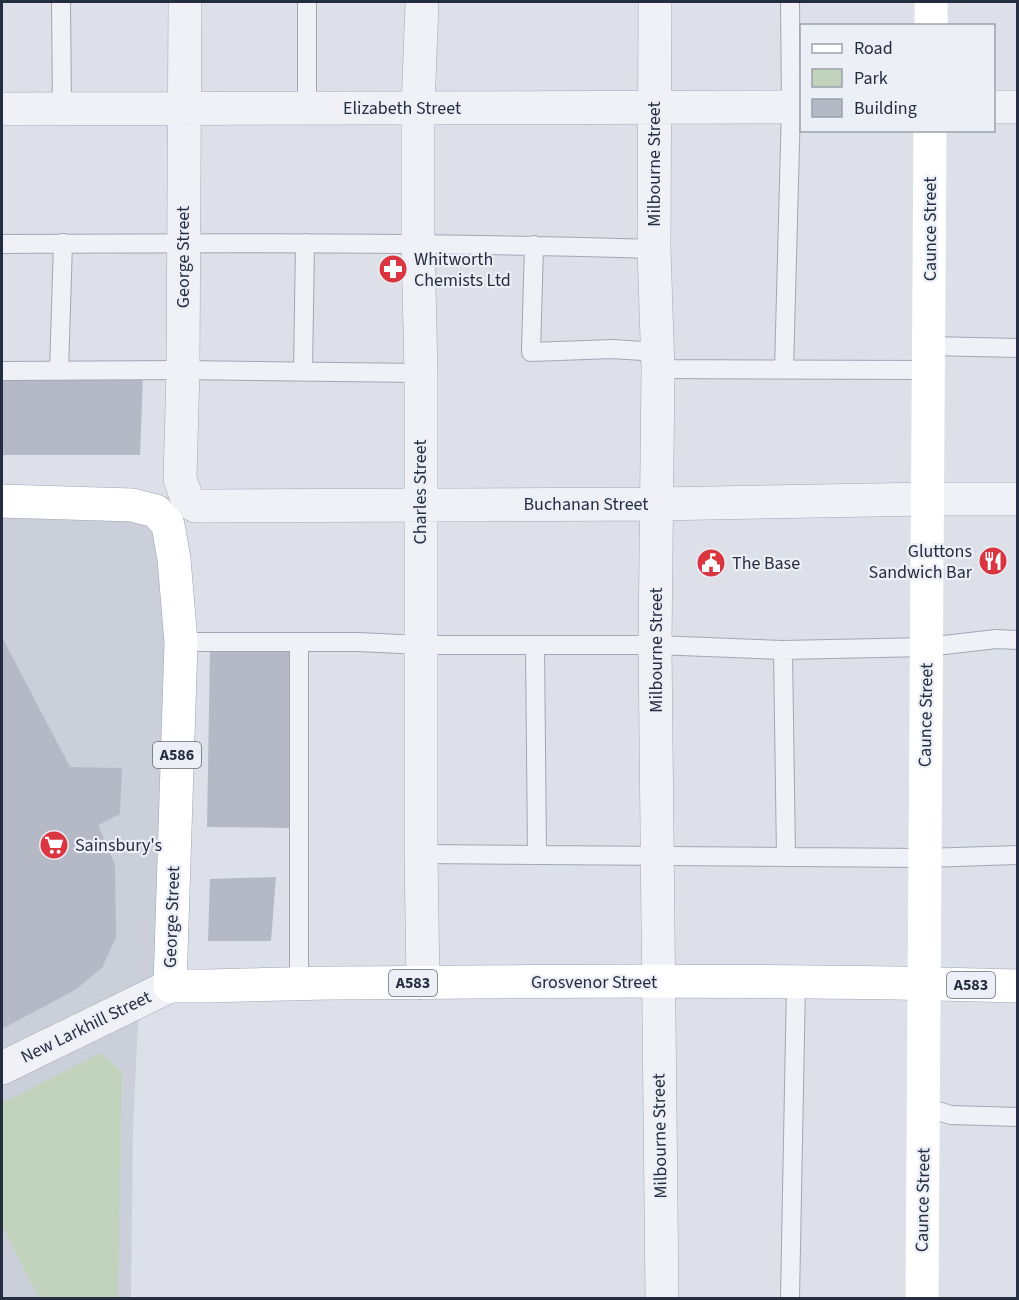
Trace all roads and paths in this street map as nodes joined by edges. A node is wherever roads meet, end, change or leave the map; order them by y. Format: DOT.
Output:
graph roads {
  1 [pos="61,2"];
  2 [pos="185,2"];
  3 [pos="307,2"];
  4 [pos="422,2"];
  5 [pos="655,2"];
  6 [pos="790,2"];
  7 [pos="931,2"];
  8 [pos="931,24"];
  9 [pos="796,107"];
  10 [pos="995,107"];
  11 [pos="1017,107"];
  12 [pos="307,108"];
  13 [pos="418,108"];
  14 [pos="654,108"];
  15 [pos="2,109"];
  16 [pos="62,109"];
  17 [pos="183,109"];
  18 [pos="930,132"];
  19 [pos="63,243"];
  20 [pos="305,243"];
  21 [pos="2,244"];
  22 [pos="183,244"];
  23 [pos="418,244"];
  24 [pos="534,245"];
  25 [pos="654,249"];
  26 [pos="1017,348"];
  27 [pos="929,358"];
  28 [pos="657,361"];
  29 [pos="183,370"];
  30 [pos="784,370"];
  31 [pos="2,371"];
  32 [pos="60,371"];
  33 [pos="303,372"];
  34 [pos="421,373"];
  35 [pos="928,498"];
  36 [pos="1017,499"];
  37 [pos="2,501"];
  38 [pos="657,504"];
  39 [pos="420,505"];
  40 [pos="196,506"];
  41 [pos="169,533"];
  42 [pos="1017,639"];
  43 [pos="181,642"];
  44 [pos="299,643"];
  45 [pos="422,645"];
  46 [pos="535,645"];
  47 [pos="655,645"];
  48 [pos="927,647"];
  49 [pos="783,650"];
  50 [pos="421,854"];
  51 [pos="537,854"];
  52 [pos="658,855"];
  53 [pos="1017,855"];
  54 [pos="786,857"];
  55 [pos="925,858"];
  56 [pos="423,982"];
  57 [pos="657,982"];
  58 [pos="925,983"];
  59 [pos="299,984"];
  60 [pos="796,984"];
  61 [pos="170,986"];
  62 [pos="1017,986"];
  63 [pos="2,1068"];
  64 [pos="924,1107"];
  65 [pos="1017,1117"];
  66 [pos="662,1299"];
  67 [pos="789,1299"];
  68 [pos="922,1299"];
  1 -- 16 [label="lane"];
  2 -- 17 [label="street, George Street"];
  3 -- 12 [label="lane"];
  4 -- 13 [label="street, Charles Street"];
  5 -- 14 [label="street, Milbourne Street"];
  6 -- 9 [label="lane"];
  7 -- 8 [label="main road"];
  9 -- 14 [label="street, Elizabeth Street"];
  9 -- 30 [label="lane"];
  10 -- 11 [label="street"];
  12 -- 13 [label="street, Elizabeth Street"];
  12 -- 17 [label="street, Elizabeth Street"];
  13 -- 14 [label="street, Elizabeth Street"];
  13 -- 23 [label="street, Charles Street"];
  14 -- 25 [label="street, Milbourne Street"];
  15 -- 16 [label="street, Elizabeth Street"];
  16 -- 17 [label="street, Elizabeth Street"];
  17 -- 22 [label="street, George Street"];
  18 -- 27 [label="main road, Caunce Street"];
  19 -- 21 [label="lane"];
  19 -- 22 [label="lane"];
  19 -- 32 [label="lane"];
  20 -- 22 [label="lane"];
  20 -- 23 [label="lane"];
  20 -- 33 [label="lane"];
  22 -- 29 [label="street, George Street"];
  23 -- 24 [label="lane"];
  23 -- 34 [label="street, Charles Street"];
  24 -- 25 [label="lane"];
  24 -- 28 [label="lane"];
  25 -- 28 [label="street, Milbourne Street"];
  26 -- 27 [label="lane"];
  27 -- 30 [label="lane"];
  27 -- 35 [label="main road, Caunce Street"];
  28 -- 30 [label="lane"];
  28 -- 38 [label="street, Milbourne Street"];
  29 -- 32 [label="lane"];
  29 -- 33 [label="lane"];
  29 -- 40 [label="street, George Street"];
  31 -- 32 [label="lane"];
  33 -- 34 [label="lane"];
  34 -- 39 [label="street, Charles Street"];
  35 -- 36 [label="street, Buchanan Street"];
  35 -- 38 [label="street, Buchanan Street"];
  35 -- 48 [label="main road, Caunce Street"];
  37 -- 41 [label="main road"];
  38 -- 39 [label="street, Buchanan Street"];
  38 -- 47 [label="street, Milbourne Street"];
  39 -- 40 [label="street, Buchanan Street"];
  39 -- 45 [label="street, Charles Street"];
  40 -- 41 [label="street"];
  41 -- 43 [label="main road, George Street / A586"];
  42 -- 48 [label="lane"];
  43 -- 44 [label="lane"];
  43 -- 61 [label="main road, George Street / A586"];
  44 -- 45 [label="lane"];
  44 -- 59 [label="lane"];
  45 -- 46 [label="lane"];
  45 -- 50 [label="street, Charles Street"];
  46 -- 47 [label="lane"];
  46 -- 51 [label="lane"];
  47 -- 49 [label="lane"];
  47 -- 52 [label="street, Milbourne Street"];
  48 -- 49 [label="lane"];
  48 -- 55 [label="main road, Caunce Street"];
  49 -- 54 [label="lane"];
  50 -- 51 [label="lane"];
  50 -- 56 [label="street, Charles Street"];
  51 -- 52 [label="lane"];
  52 -- 54 [label="lane"];
  52 -- 57 [label="street, Milbourne Street"];
  53 -- 55 [label="lane"];
  54 -- 55 [label="lane"];
  55 -- 58 [label="main road, Caunce Street"];
  56 -- 57 [label="main road, Grosvenor Street / A583"];
  56 -- 59 [label="main road, Grosvenor Street / A583"];
  57 -- 60 [label="main road, Grosvenor Street / A583"];
  57 -- 66 [label="street, Milbourne Street"];
  58 -- 60 [label="main road, Grosvenor Street / A583"];
  58 -- 62 [label="main road, Grosvenor Street / A583"];
  58 -- 64 [label="main road, Caunce Street"];
  59 -- 61 [label="main road, Grosvenor Street / A583"];
  60 -- 67 [label="lane"];
  61 -- 63 [label="street, New Larkhill Street"];
  64 -- 65 [label="lane"];
  64 -- 68 [label="main road, Caunce Street"];
}
